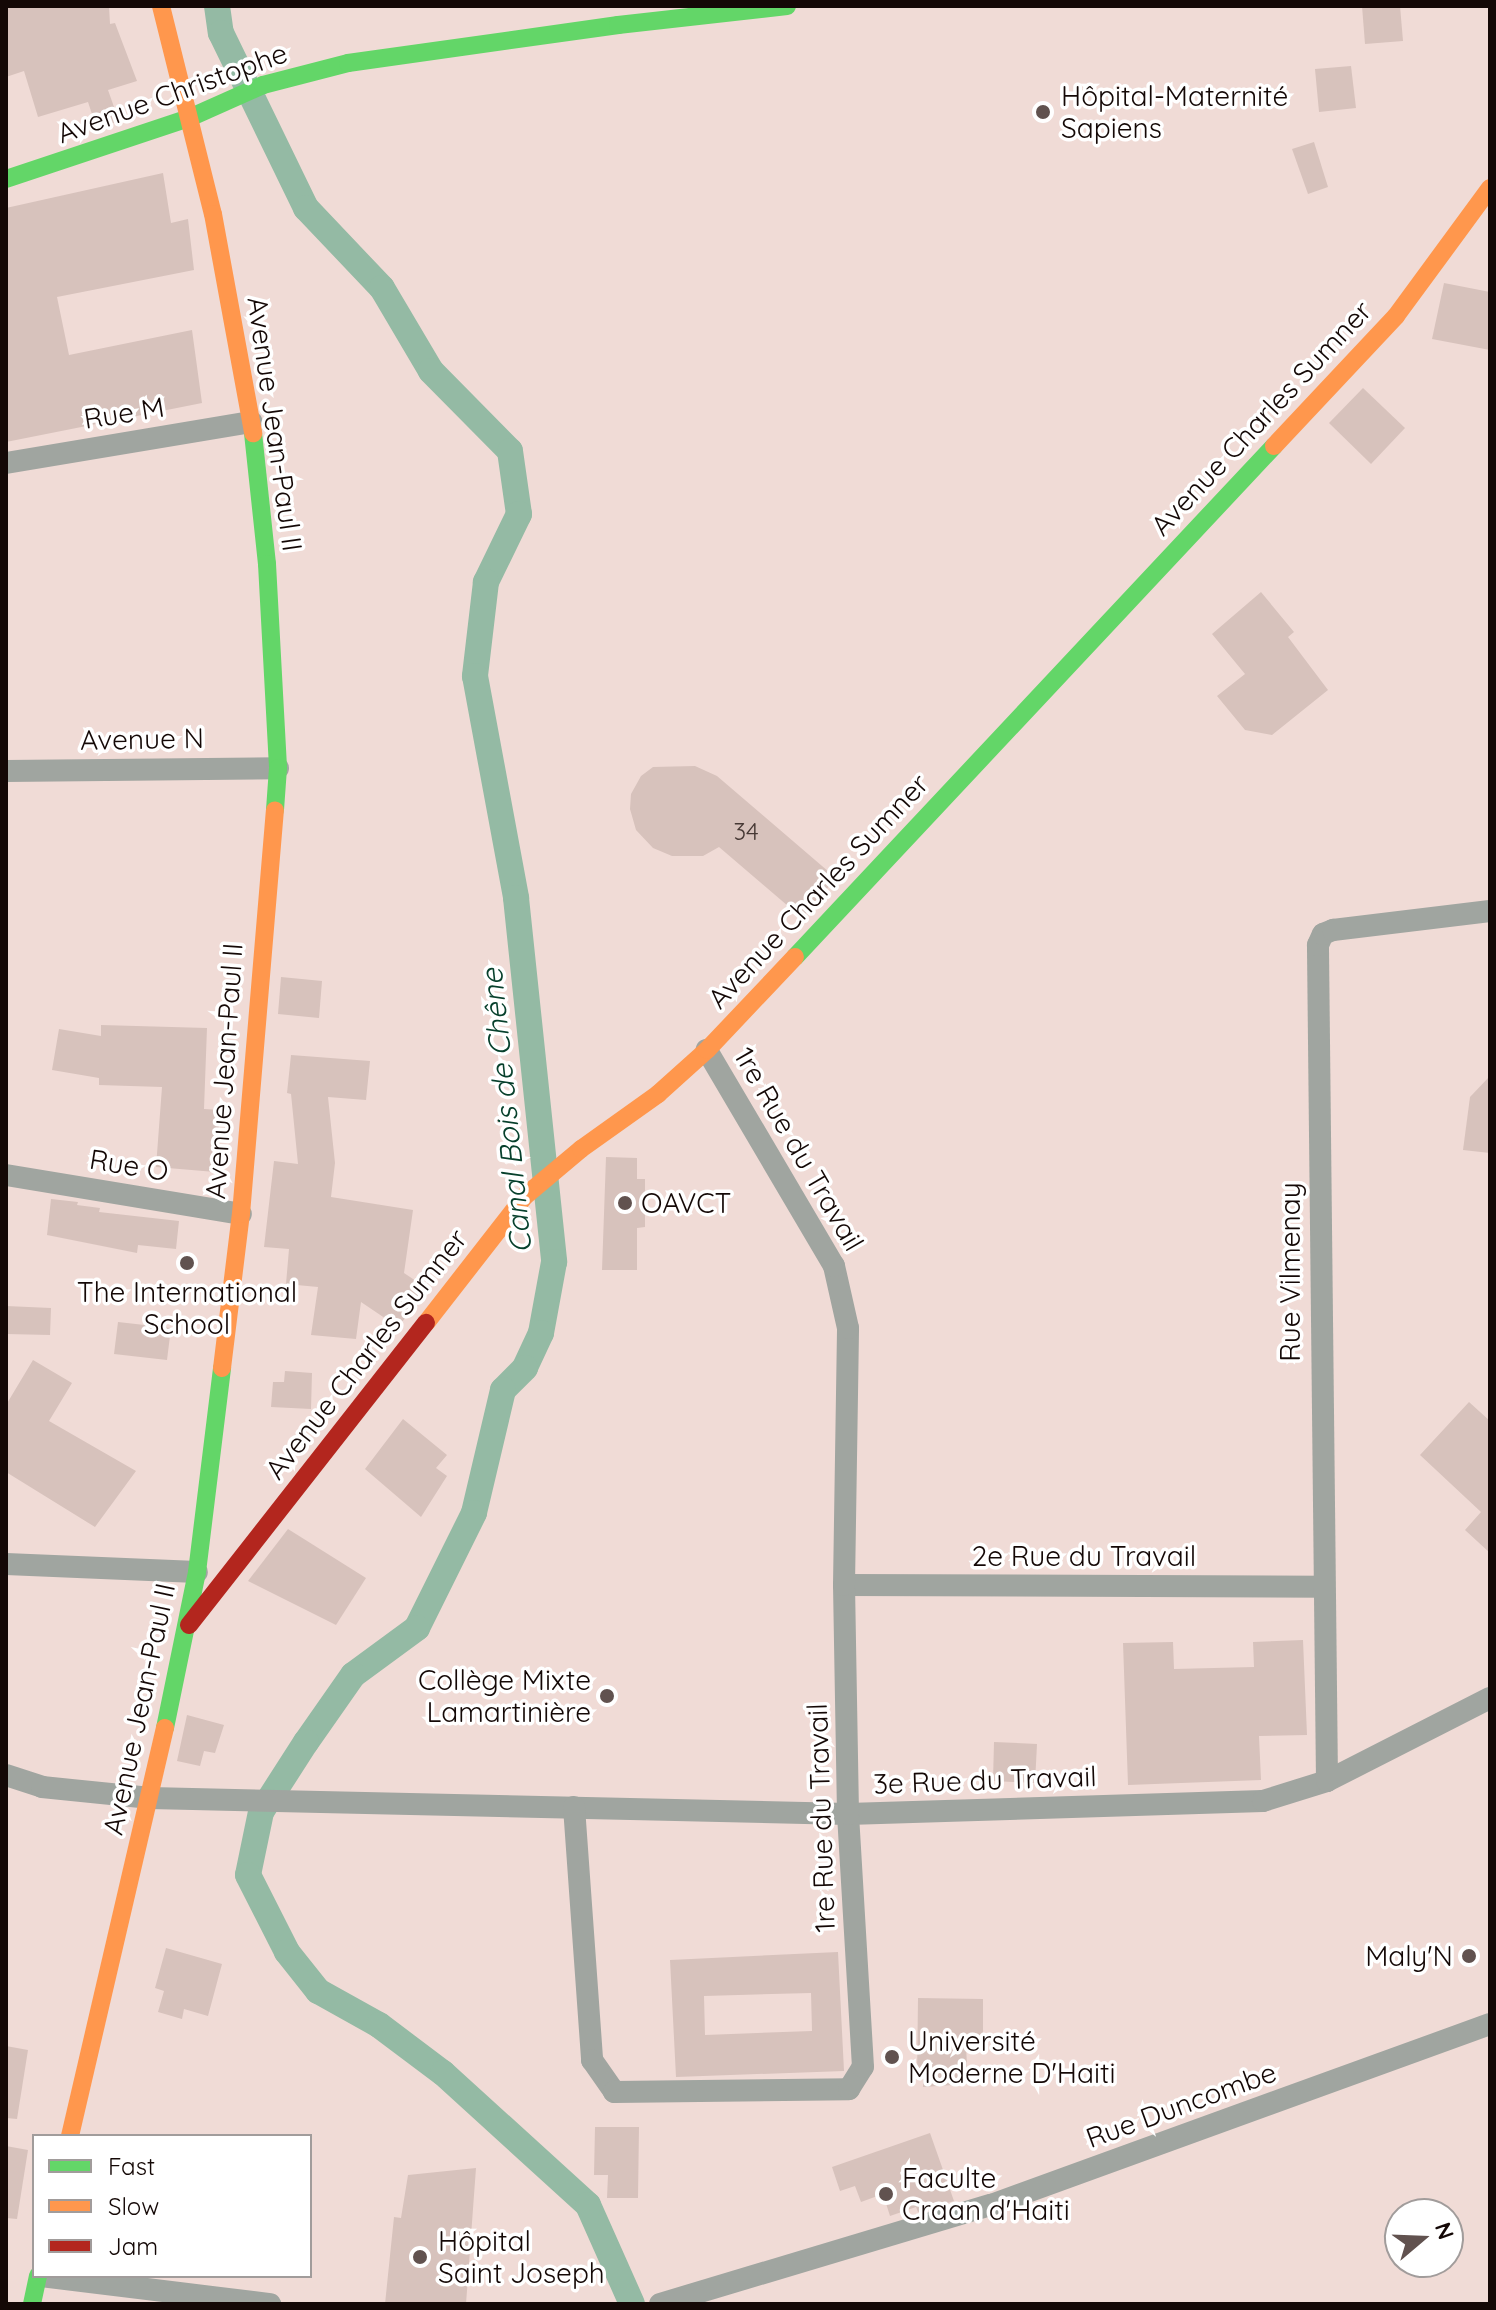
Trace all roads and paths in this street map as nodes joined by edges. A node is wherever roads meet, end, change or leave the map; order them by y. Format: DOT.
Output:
graph roads {
  1 [pos="161,6"];
  2 [pos="787,6"];
  3 [pos="189,118"];
  4 [pos="6,179"];
  5 [pos="1490,188"];
  6 [pos="252,422"];
  7 [pos="6,463"];
  8 [pos="278,768"];
  9 [pos="6,771"];
  10 [pos="1490,911"];
  11 [pos="707,1050"];
  12 [pos="6,1175"];
  13 [pos="241,1214"];
  14 [pos="6,1564"];
  15 [pos="197,1572"];
  16 [pos="231,1572"];
  17 [pos="844,1585"];
  18 [pos="1323,1587"];
  19 [pos="187,1628"];
  20 [pos="1490,1698"];
  21 [pos="6,1775"];
  22 [pos="1327,1781"];
  23 [pos="150,1798"];
  24 [pos="574,1807"];
  25 [pos="848,1814"];
  26 [pos="1490,2024"];
  27 [pos="70,2134"];
  28 [pos="38,2278"];
  29 [pos="56,2278"];
  30 [pos="32,2304"];
  31 [pos="270,2304"];
  32 [pos="660,2304"];
  1 -- 3 [label="street, Avenue Jean-Paul II"];
  2 -- 3 [label="street, Avenue Christophe"];
  3 -- 4 [label="street, Avenue Christophe"];
  3 -- 6 [label="street, Avenue Jean-Paul II"];
  5 -- 11 [label="street, Avenue Charles Sumner"];
  6 -- 7 [label="street, Rue M"];
  6 -- 8 [label="street, Avenue Jean-Paul II"];
  8 -- 9 [label="street, Avenue N"];
  8 -- 13 [label="street, Avenue Jean-Paul II"];
  10 -- 18 [label="street, Rue Vilmenay"];
  11 -- 16 [label="street, Avenue Charles Sumner"];
  11 -- 17 [label="street, 1re Rue du Travail"];
  12 -- 13 [label="street, Rue O"];
  13 -- 15 [label="street, Avenue Jean-Paul II"];
  14 -- 15 [label="street"];
  15 -- 16 [label="street"];
  15 -- 19 [label="street, Avenue Jean-Paul II"];
  16 -- 19 [label="street, Avenue Charles Sumner"];
  17 -- 18 [label="street, 2e Rue du Travail"];
  17 -- 25 [label="street, 1re Rue du Travail"];
  18 -- 22 [label="street, Rue Vilmenay"];
  19 -- 23 [label="street, Avenue Jean-Paul II"];
  20 -- 22 [label="street, 3e Rue du Travail"];
  21 -- 23 [label="street, 3e Rue du Travail"];
  22 -- 25 [label="street, 3e Rue du Travail"];
  23 -- 24 [label="street, 3e Rue du Travail"];
  23 -- 27 [label="street, Avenue Jean-Paul II"];
  24 -- 25 [label="street, 3e Rue du Travail"];
  24 -- 25 [label="street, 1re Rue du Travail"];
  26 -- 32 [label="street, Rue Duncombe"];
  28 -- 30 [label="street"];
  29 -- 31 [label="street"];
}
